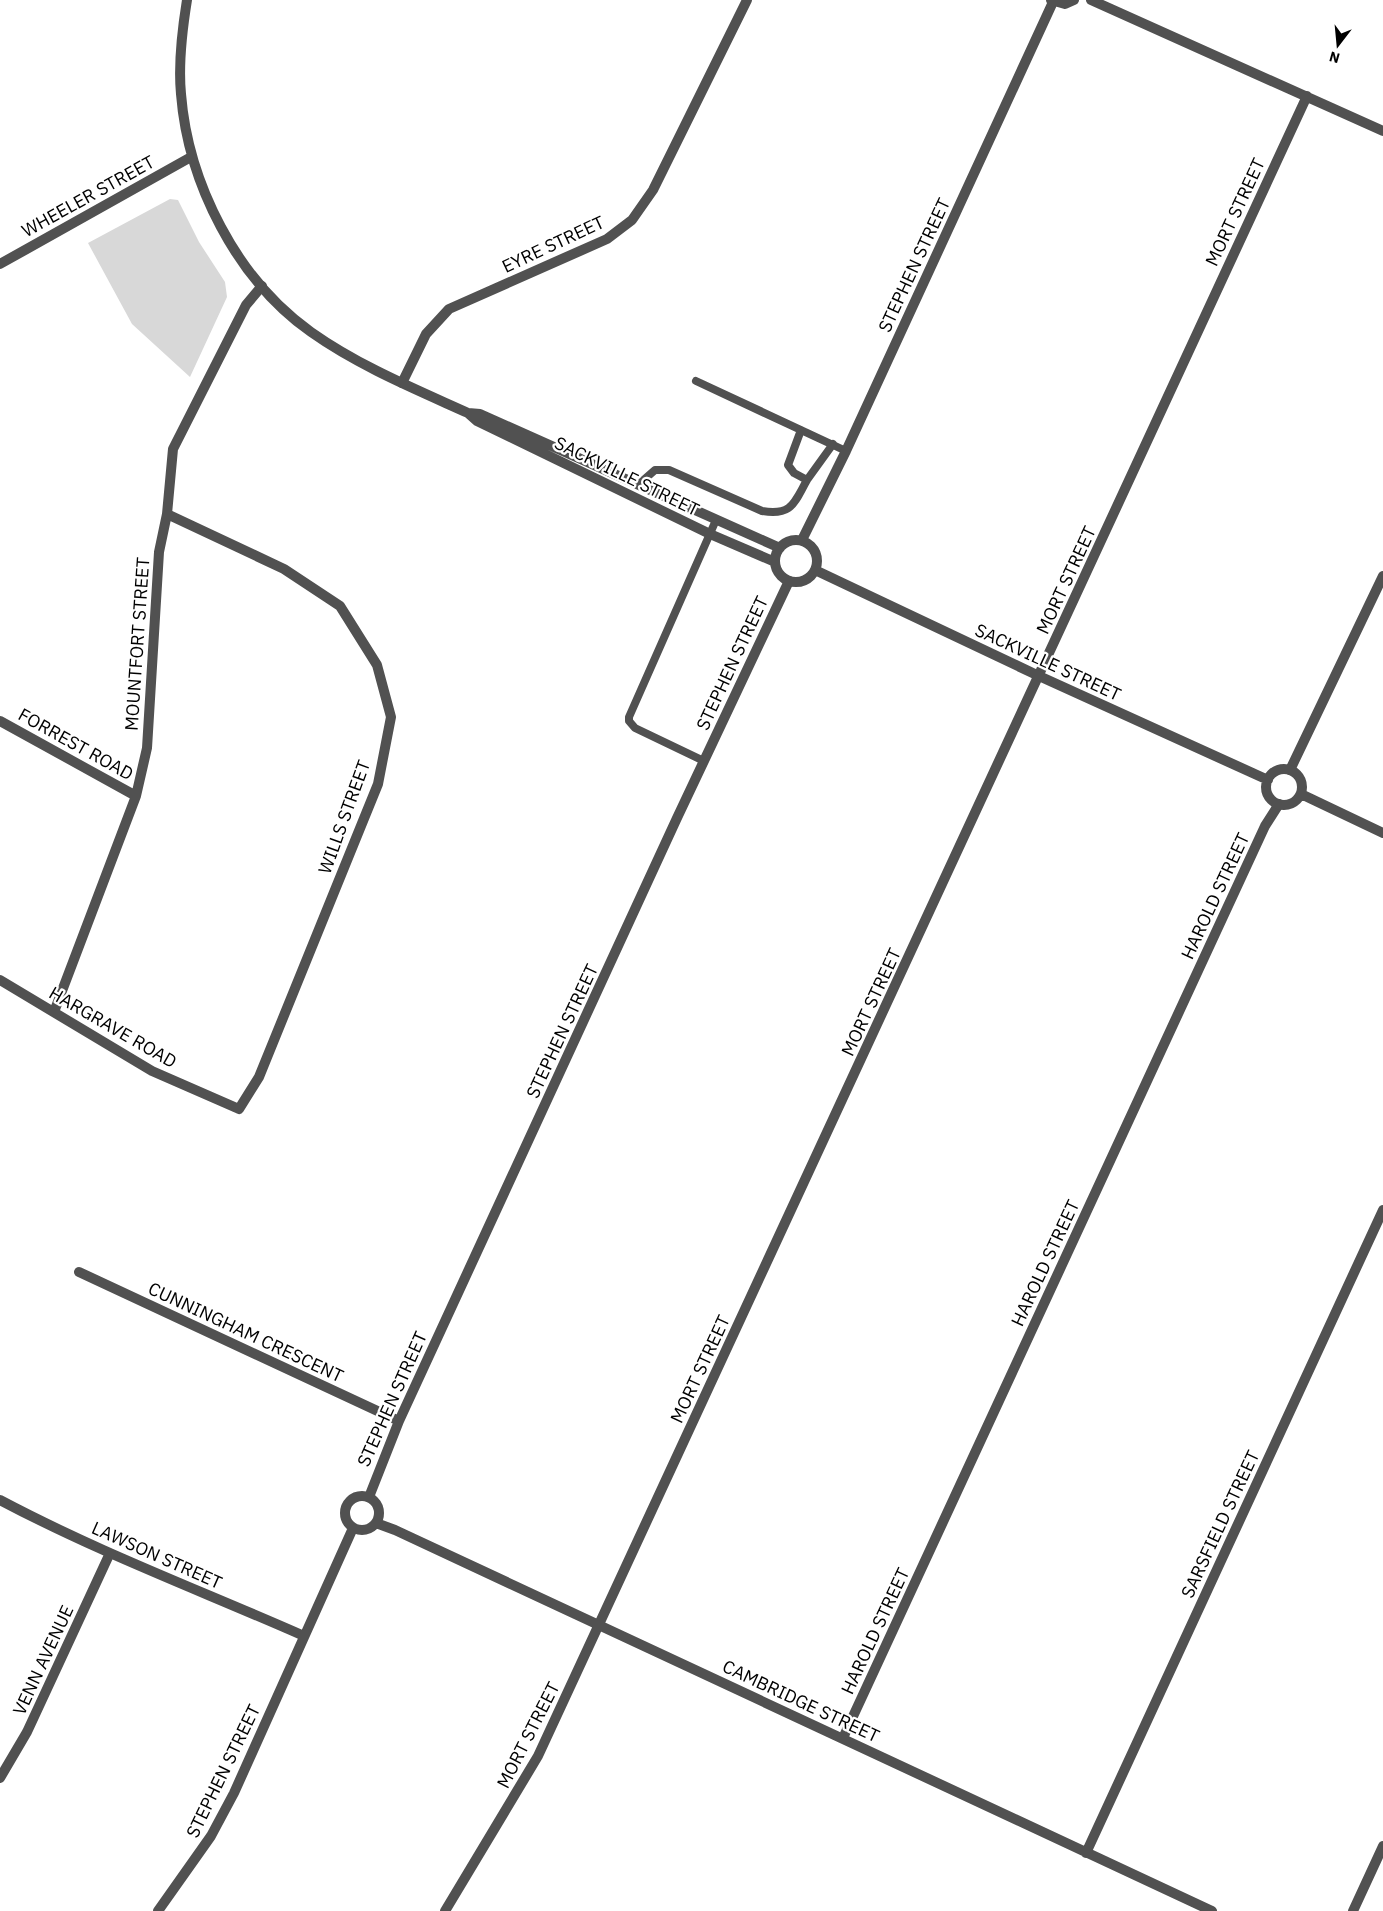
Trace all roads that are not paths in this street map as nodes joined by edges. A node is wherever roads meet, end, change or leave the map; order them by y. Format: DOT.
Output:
graph roads {
  1 [pos="188,0"];
  2 [pos="747,0"];
  3 [pos="1074,0"];
  4 [pos="1091,0"];
  5 [pos="1052,1"];
  6 [pos="1307,96"];
  7 [pos="1383,131"];
  8 [pos="191,157"];
  9 [pos="1,260"];
  10 [pos="262,286"];
  11 [pos="696,381"];
  12 [pos="402,383"];
  13 [pos="468,413"];
  14 [pos="801,430"];
  15 [pos="833,444"];
  16 [pos="846,451"];
  17 [pos="807,480"];
  18 [pos="639,484"];
  19 [pos="167,514"];
  20 [pos="716,520"];
  21 [pos="710,534"];
  22 [pos="802,540"];
  23 [pos="780,548"];
  24 [pos="775,562"];
  25 [pos="815,570"];
  26 [pos="1383,576"];
  27 [pos="789,581"];
  28 [pos="1039,676"];
  29 [pos="0,721"];
  30 [pos="704,761"];
  31 [pos="1290,770"];
  32 [pos="1268,780"];
  33 [pos="1301,794"];
  34 [pos="136,796"];
  35 [pos="1279,804"];
  36 [pos="1383,833"];
  37 [pos="0,980"];
  38 [pos="54,1012"];
  39 [pos="239,1109"];
  40 [pos="1383,1210"];
  41 [pos="79,1272"];
  42 [pos="399,1421"];
  43 [pos="369,1497"];
  44 [pos="0,1500"];
  45 [pos="376,1523"];
  46 [pos="353,1528"];
  47 [pos="110,1553"];
  48 [pos="600,1626"];
  49 [pos="304,1636"];
  50 [pos="843,1738"];
  51 [pos="0,1778"];
  52 [pos="1383,1846"];
  53 [pos="1086,1852"];
  54 [pos="158,1911"];
  55 [pos="444,1911"];
  56 [pos="1212,1911"];
  57 [pos="1353,1911"];
  1 -- 8 [label="street, SACKVILLE STREET"];
  2 -- 12 [label="street, EYRE STREET"];
  3 -- 5 [label="street"];
  4 -- 6 [label="street"];
  5 -- 16 [label="street, STEPHEN STREET"];
  6 -- 7 [label="street"];
  6 -- 28 [label="street, MORT STREET"];
  8 -- 9 [label="street, WHEELER STREET"];
  8 -- 10 [label="street, SACKVILLE STREET"];
  10 -- 12 [label="street, SACKVILLE STREET"];
  10 -- 19 [label="street, MOUNTFORT STREET"];
  11 -- 14 [label="lane"];
  12 -- 13 [label="street, SACKVILLE STREET"];
  13 -- 18 [label="street, SACKVILLE STREET"];
  13 -- 21 [label="street, SACKVILLE STREET"];
  14 -- 15 [label="lane"];
  14 -- 17 [label="lane"];
  15 -- 16 [label="lane"];
  15 -- 17 [label="lane"];
  16 -- 22 [label="street, STEPHEN STREET"];
  17 -- 18 [label="lane"];
  18 -- 20 [label="street, SACKVILLE STREET"];
  19 -- 34 [label="street, MOUNTFORT STREET"];
  19 -- 39 [label="street, WILLS STREET"];
  20 -- 21 [label="lane"];
  20 -- 23 [label="street, SACKVILLE STREET"];
  21 -- 24 [label="street, SACKVILLE STREET"];
  21 -- 30 [label="lane"];
  22 -- 23 [label="street"];
  22 -- 25 [label="street"];
  23 -- 24 [label="street"];
  24 -- 27 [label="street"];
  25 -- 27 [label="street"];
  25 -- 28 [label="street, SACKVILLE STREET"];
  26 -- 31 [label="street"];
  27 -- 30 [label="street, STEPHEN STREET"];
  28 -- 32 [label="street, SACKVILLE STREET"];
  28 -- 48 [label="street, MORT STREET"];
  29 -- 34 [label="street, FORREST ROAD"];
  30 -- 42 [label="street, STEPHEN STREET"];
  31 -- 32 [label="street"];
  31 -- 33 [label="street"];
  32 -- 35 [label="street"];
  33 -- 35 [label="street"];
  33 -- 36 [label="street"];
  34 -- 38 [label="street, MOUNTFORT STREET"];
  35 -- 50 [label="street, HAROLD STREET"];
  37 -- 38 [label="street, HARGRAVE ROAD"];
  38 -- 39 [label="street, HARGRAVE ROAD"];
  40 -- 53 [label="street, SARSFIELD STREET"];
  41 -- 42 [label="street, CUNNINGHAM CRESCENT"];
  42 -- 43 [label="street, STEPHEN STREET"];
  43 -- 45 [label="street"];
  43 -- 46 [label="street"];
  44 -- 47 [label="street, LAWSON STREET"];
  45 -- 46 [label="street"];
  45 -- 48 [label="street, CAMBRIDGE STREET"];
  46 -- 49 [label="street, STEPHEN STREET"];
  47 -- 49 [label="street, LAWSON STREET"];
  47 -- 51 [label="street, VENN AVENUE"];
  48 -- 50 [label="street, CAMBRIDGE STREET"];
  48 -- 55 [label="street, MORT STREET"];
  49 -- 54 [label="street, STEPHEN STREET"];
  50 -- 53 [label="street, CAMBRIDGE STREET"];
  52 -- 57 [label="street"];
  53 -- 56 [label="street, CAMBRIDGE STREET"];
}
